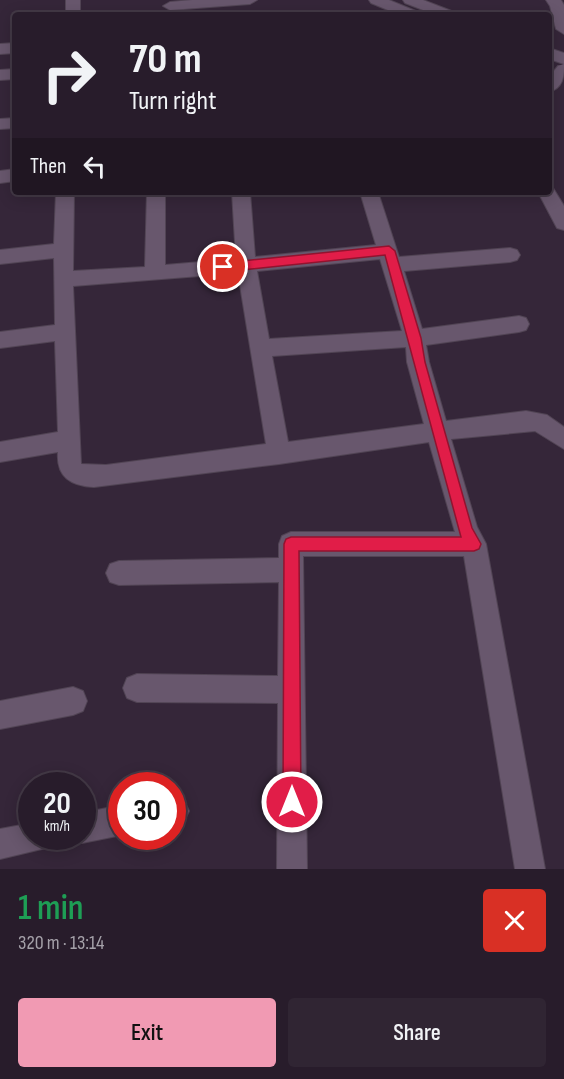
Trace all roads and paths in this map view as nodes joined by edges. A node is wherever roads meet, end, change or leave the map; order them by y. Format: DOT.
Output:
graph roads {
  1 [pos="376,0"];
  2 [pos="410,0"];
  3 [pos="553,0"];
  4 [pos="244,5"];
  5 [pos="170,7"];
  6 [pos="406,12"];
  7 [pos="441,12"];
  8 [pos="564,29"];
  9 [pos="560,69"];
  10 [pos="552,82"];
  11 [pos="65,195"];
  12 [pos="156,195"];
  13 [pos="242,195"];
  14 [pos="370,195"];
  15 [pos="549,195"];
  16 [pos="564,223"];
  17 [pos="64,250"];
  18 [pos="510,255"];
  19 [pos="0,257"];
  20 [pos="391,258"];
  21 [pos="246,265"];
  22 [pos="155,273"];
  23 [pos="63,279"];
  24 [pos="519,324"];
  25 [pos="66,332"];
  26 [pos="415,338"];
  27 [pos="0,340"];
  28 [pos="261,348"];
  29 [pos="440,431"];
  30 [pos="564,439"];
  31 [pos="70,440"];
  32 [pos="0,452"];
  33 [pos="279,454"];
  34 [pos="474,544"];
  35 [pos="291,570"];
  36 [pos="119,573"];
  37 [pos="137,688"];
  38 [pos="292,690"];
  39 [pos="73,701"];
  40 [pos="0,715"];
  41 [pos="18,840"];
  42 [pos="0,844"];
  43 [pos="292,869"];
  44 [pos="530,869"];
  1 -- 6 [label="street"];
  2 -- 7 [label="street"];
  3 -- 8 [label="street"];
  4 -- 5 [label="street"];
  9 -- 10 [label="street"];
  11 -- 17 [label="street"];
  12 -- 22 [label="street"];
  13 -- 21 [label="street"];
  14 -- 20 [label="street"];
  15 -- 16 [label="street"];
  17 -- 19 [label="street"];
  17 -- 23 [label="street"];
  18 -- 20 [label="street"];
  20 -- 21 [label="street"];
  20 -- 26 [label="street"];
  21 -- 22 [label="street"];
  21 -- 28 [label="street"];
  22 -- 23 [label="street"];
  23 -- 25 [label="street"];
  24 -- 26 [label="street"];
  25 -- 27 [label="street"];
  25 -- 31 [label="street"];
  26 -- 28 [label="street"];
  26 -- 29 [label="street"];
  28 -- 33 [label="street"];
  29 -- 30 [label="street"];
  29 -- 33 [label="street"];
  29 -- 34 [label="street"];
  31 -- 32 [label="street"];
  31 -- 33 [label="street"];
  34 -- 35 [label="street"];
  34 -- 44 [label="street"];
  35 -- 36 [label="street"];
  35 -- 38 [label="street"];
  37 -- 38 [label="street"];
  38 -- 43 [label="street"];
  39 -- 40 [label="street"];
  41 -- 42 [label="street"];
}
